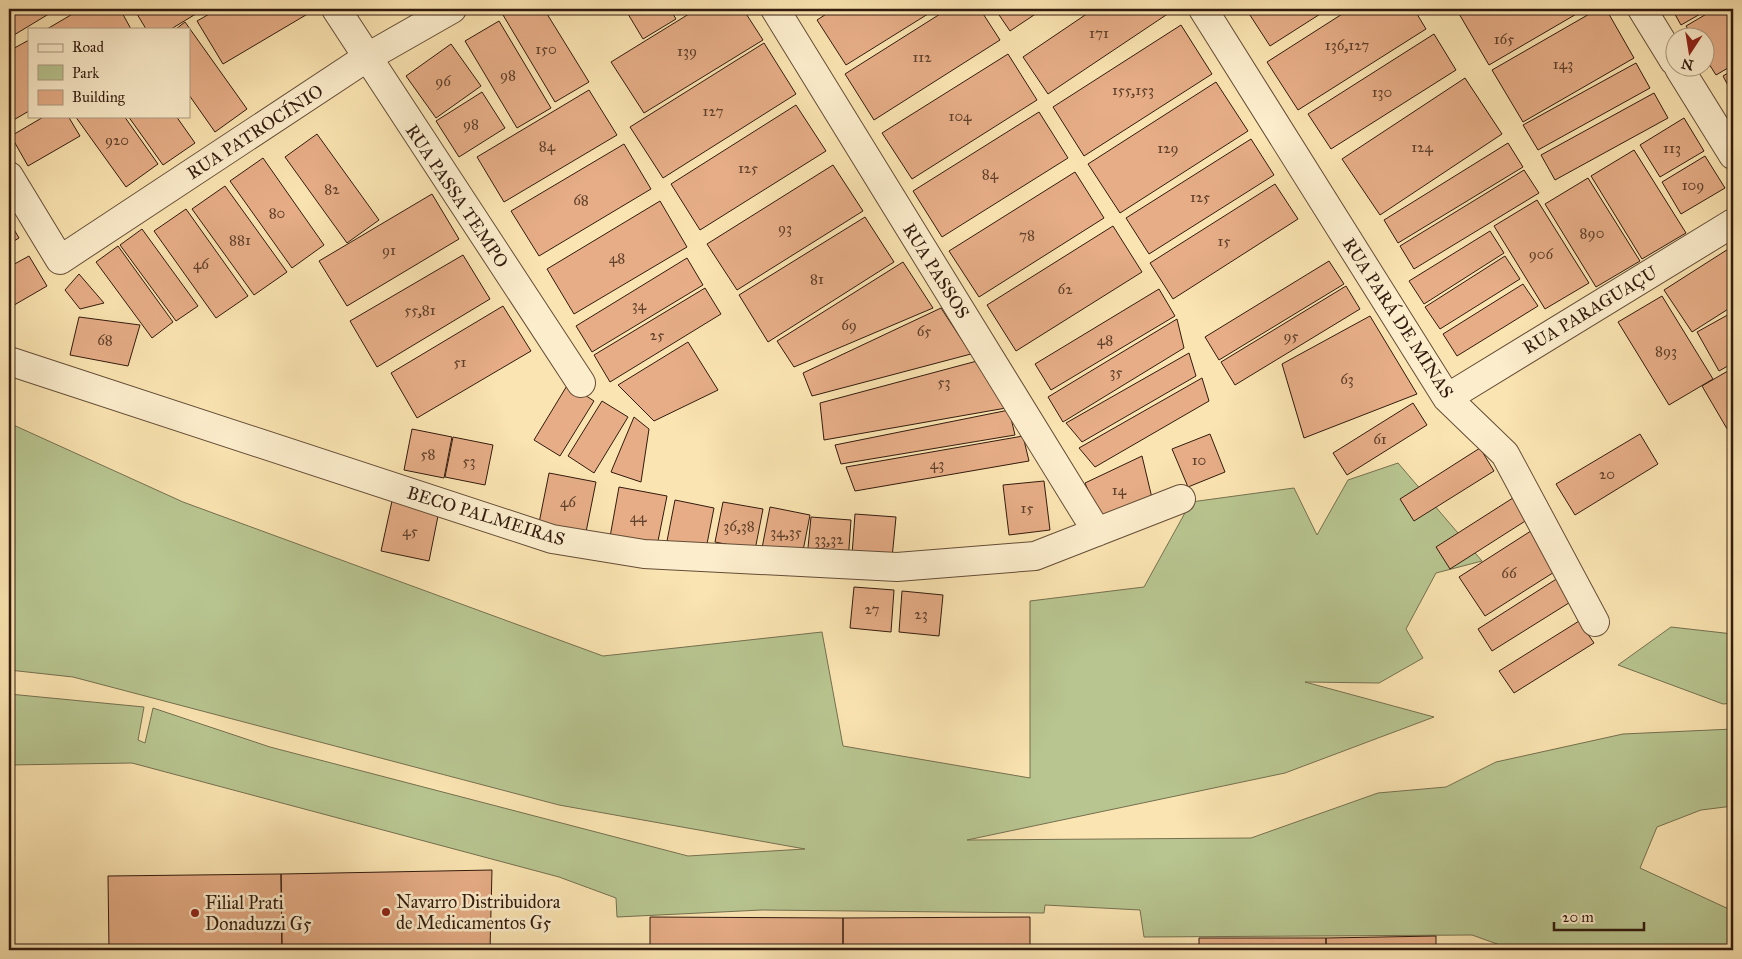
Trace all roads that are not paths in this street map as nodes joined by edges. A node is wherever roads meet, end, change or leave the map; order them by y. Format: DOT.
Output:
graph roads {
  1 [pos="336,9"];
  2 [pos="452,9"];
  3 [pos="774,9"];
  4 [pos="1203,9"];
  5 [pos="1642,9"];
  6 [pos="1664,45"];
  7 [pos="366,58"];
  8 [pos="1685,78"];
  9 [pos="1733,155"];
  10 [pos="9,176"];
  11 [pos="1733,223"];
  12 [pos="9,362"];
  13 [pos="581,382"];
  14 [pos="1447,398"];
  15 [pos="1181,499"];
  16 [pos="1097,532"];
  17 [pos="1595,622"];
  1 -- 7 [label="street, RUA PASSA TEMPO"];
  2 -- 7 [label="street, RUA PATROCÍNIO"];
  3 -- 16 [label="street, RUA PASSOS"];
  4 -- 14 [label="street, RUA PARÁ DE MINAS"];
  5 -- 6 [label="street"];
  7 -- 10 [label="street, RUA PATROCÍNIO"];
  7 -- 13 [label="street, RUA PASSA TEMPO"];
  8 -- 9 [label="street"];
  11 -- 14 [label="street, RUA PARAGUAÇU"];
  12 -- 16 [label="street, BECO PALMEIRAS"];
  14 -- 17 [label="street, RUA PARÁ DE MINAS"];
  15 -- 16 [label="street, BECO PALMEIRAS"];
}
